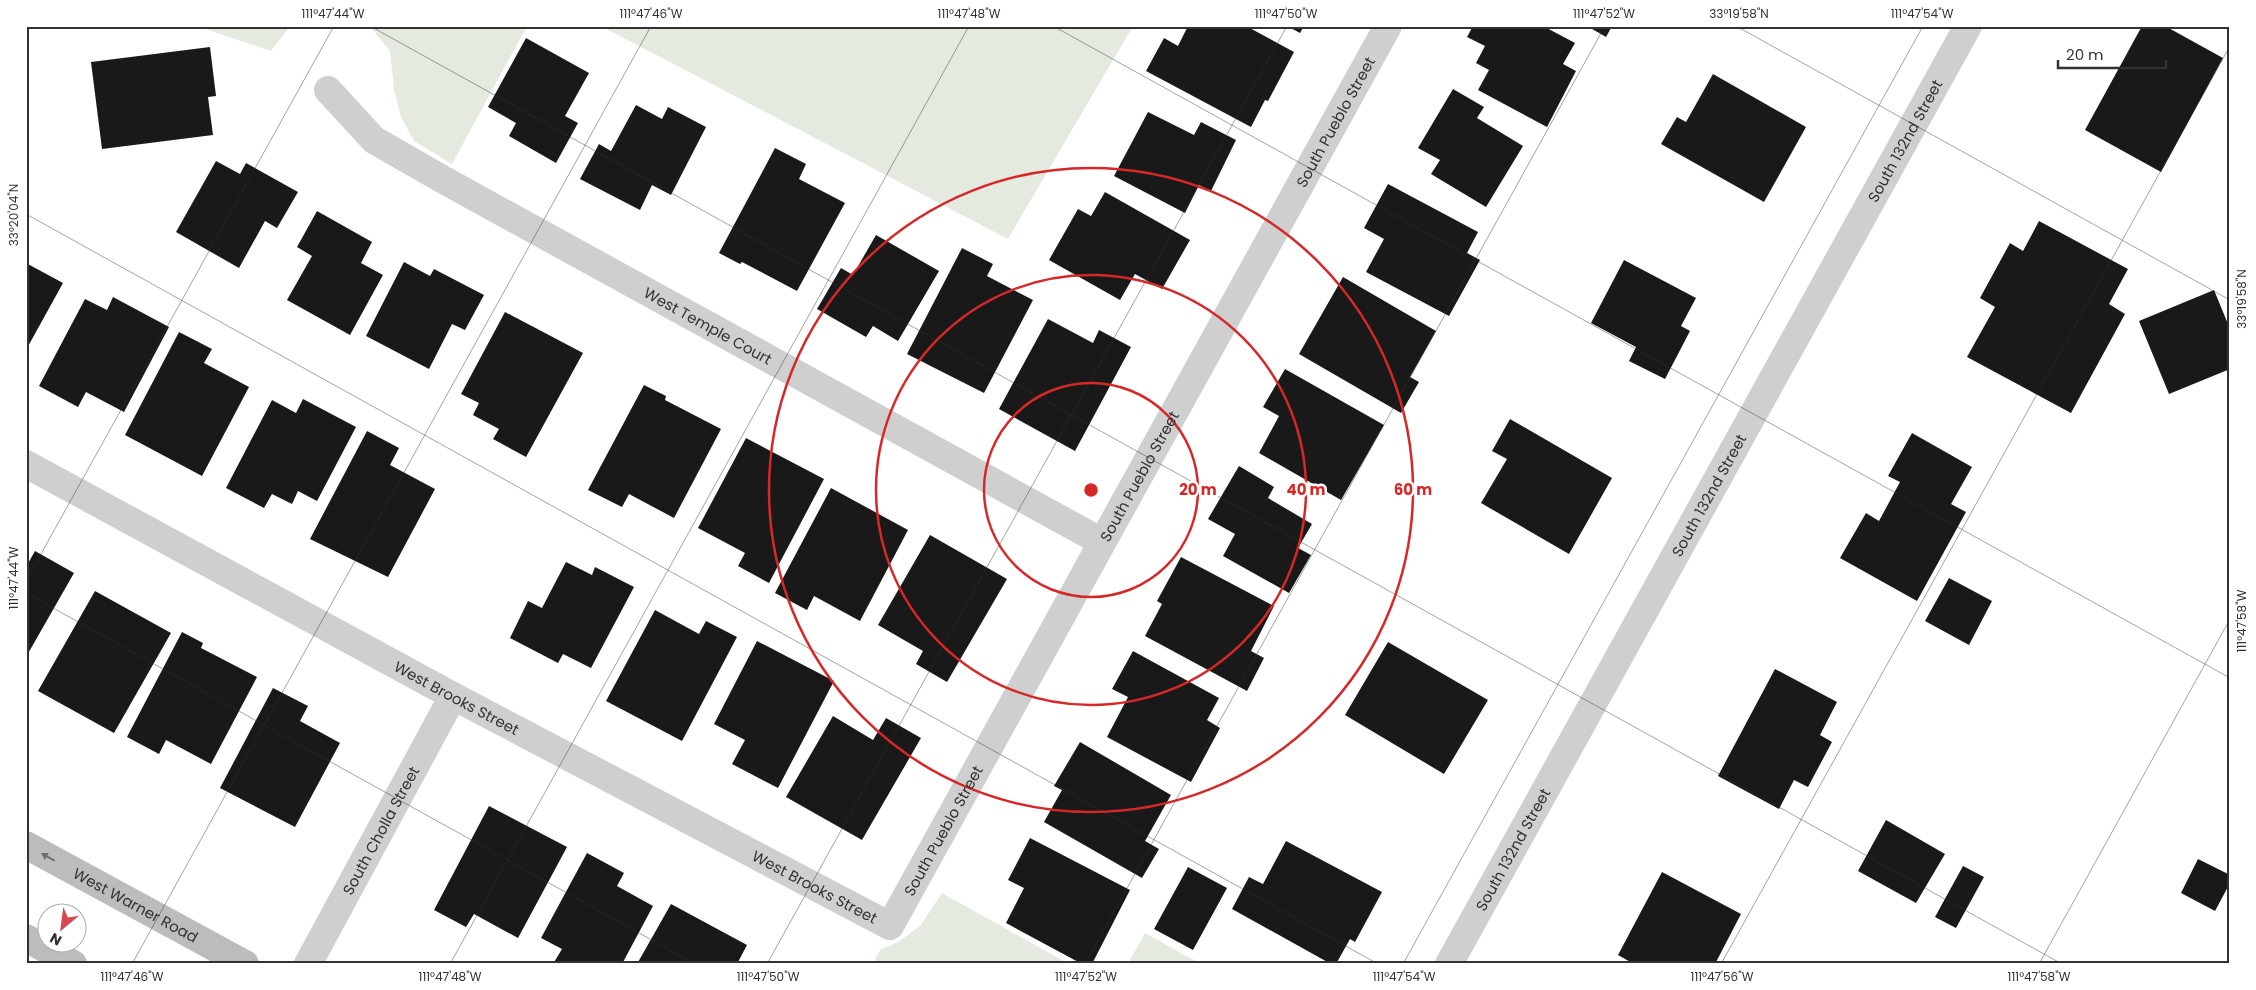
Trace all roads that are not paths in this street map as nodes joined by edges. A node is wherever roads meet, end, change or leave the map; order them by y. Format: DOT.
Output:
graph roads {
  1 [pos="1388,26"];
  2 [pos="1968,26"];
  3 [pos="328,90"];
  4 [pos="26,464"];
  5 [pos="1102,542"];
  6 [pos="452,696"];
  7 [pos="26,845"];
  8 [pos="890,926"];
  9 [pos="26,938"];
  10 [pos="73,964"];
  11 [pos="244,964"];
  12 [pos="308,964"];
  13 [pos="1449,964"];
  1 -- 5 [label="street, South Pueblo Street"];
  2 -- 13 [label="street, South 132nd Street"];
  3 -- 5 [label="street, West Temple Court"];
  4 -- 6 [label="street, West Brooks Street"];
  5 -- 8 [label="street, South Pueblo Street"];
  6 -- 8 [label="street, West Brooks Street"];
  6 -- 12 [label="street, South Cholla Street"];
  11 -- 7 [label="main road, West Warner Road, one-way"];
  9 -- 10 [label="main road"];
}
